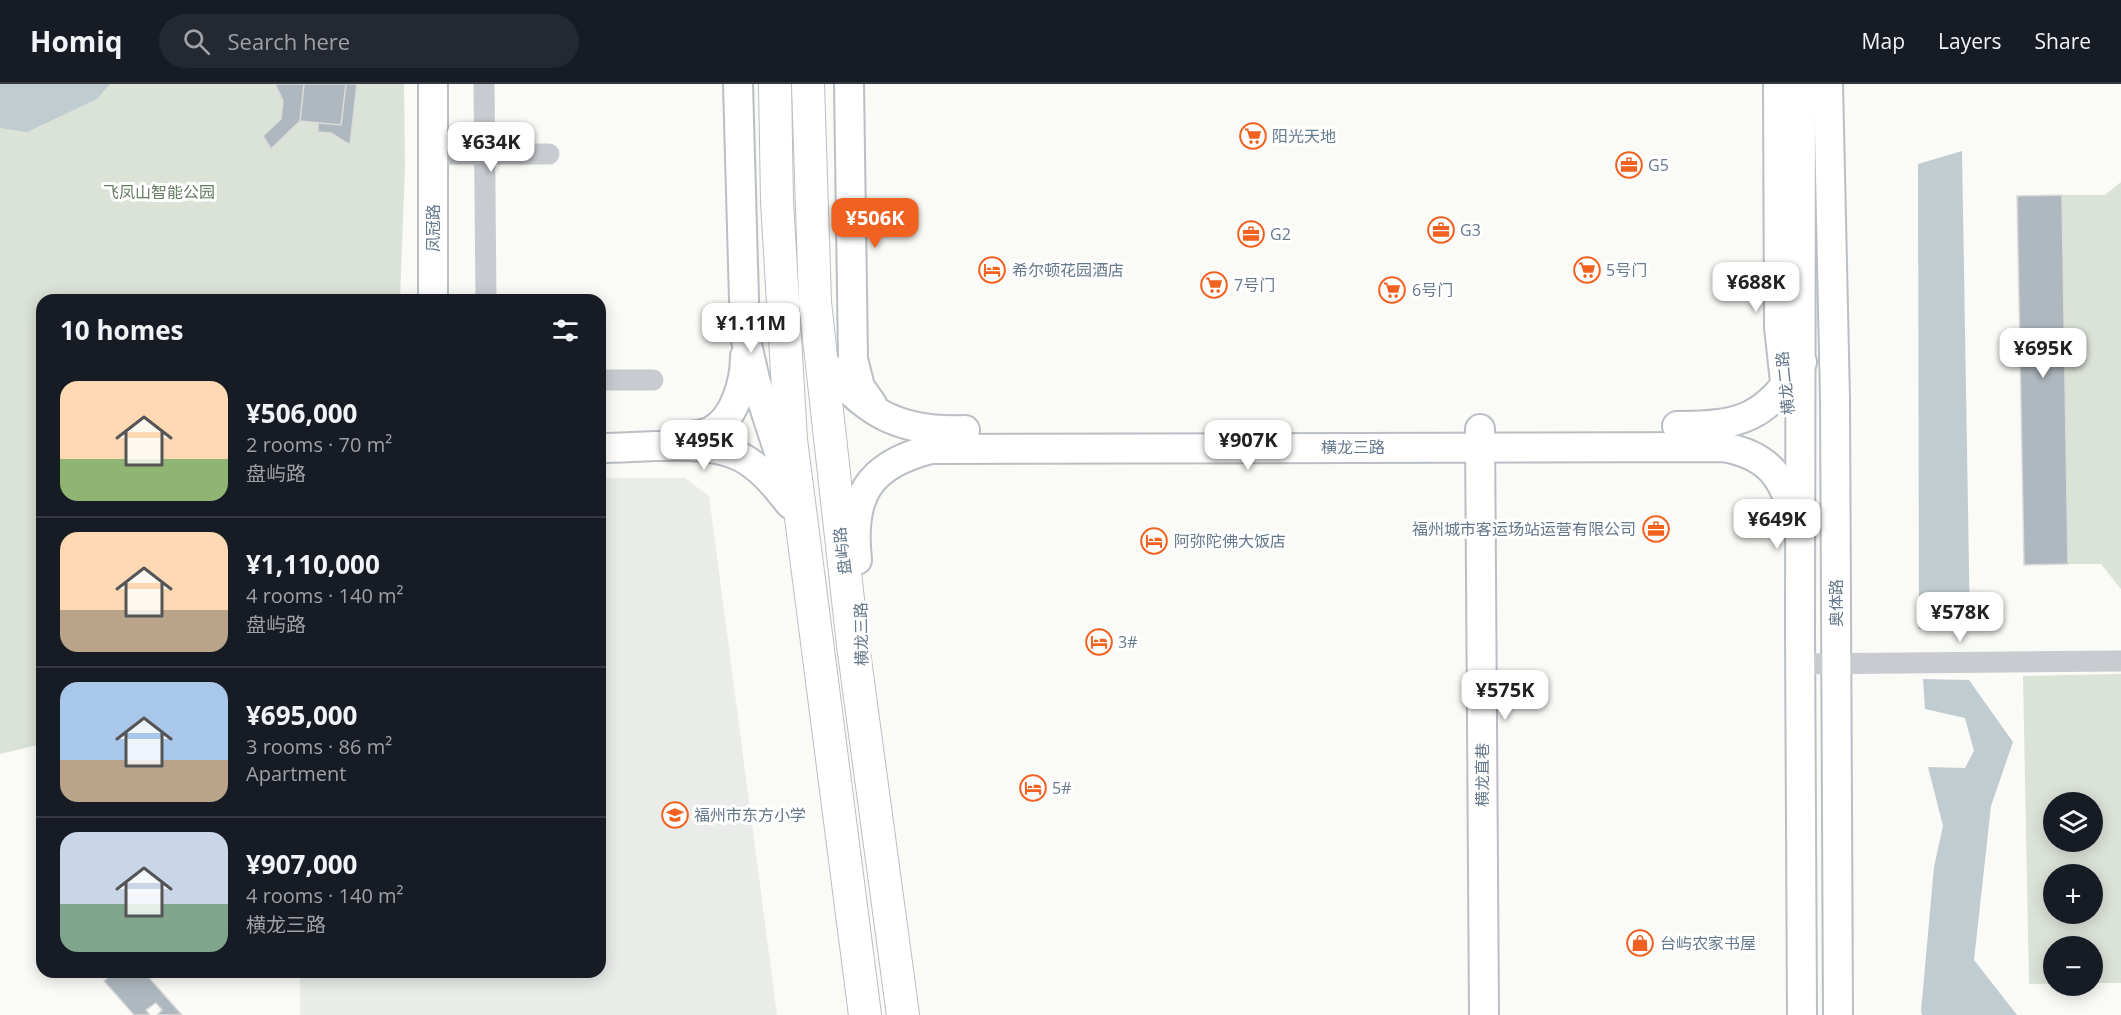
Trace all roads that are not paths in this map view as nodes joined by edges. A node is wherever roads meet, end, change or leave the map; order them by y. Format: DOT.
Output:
graph roads {
  1 [pos="433,84"];
  2 [pos="484,84"];
  3 [pos="738,84"];
  4 [pos="775,84"];
  5 [pos="808,84"];
  6 [pos="849,84"];
  7 [pos="1778,84"];
  8 [pos="1801,84"];
  9 [pos="1828,84"];
  10 [pos="433,154"];
  11 [pos="485,154"];
  12 [pos="549,154"];
  13 [pos="781,287"];
  14 [pos="433,294"];
  15 [pos="486,294"];
  16 [pos="745,336"];
  17 [pos="821,359"];
  18 [pos="1802,362"];
  19 [pos="606,380"];
  20 [pos="652,380"];
  21 [pos="1785,386"];
  22 [pos="759,393"];
  23 [pos="889,420"];
  24 [pos="721,424"];
  25 [pos="606,437"];
  26 [pos="1480,437"];
  27 [pos="606,448"];
  28 [pos="801,519"];
  29 [pos="1800,538"];
  30 [pos="2121,661"];
  31 [pos="1800,664"];
  32 [pos="1836,664"];
  33 [pos="860,703"];
  34 [pos="865,1015"];
  35 [pos="903,1015"];
  36 [pos="1484,1015"];
  37 [pos="1802,1015"];
  38 [pos="1838,1015"];
  1 -- 10 [label="main road, 凤冠路"];
  2 -- 11 [label="street"];
  3 -- 16 [label="main road"];
  4 -- 13 [label="main road"];
  5 -- 17 [label="main road, 盘屿路"];
  6 -- 23 [label="main road"];
  7 -- 21 [label="main road, 横龙二路"];
  8 -- 18 [label="main road"];
  9 -- 32 [label="main road, 奥体路"];
  10 -- 11 [label="street"];
  10 -- 14 [label="main road, 凤冠路"];
  11 -- 12 [label="street"];
  11 -- 15 [label="street"];
  13 -- 22 [label="main road"];
  13 -- 28 [label="main road"];
  16 -- 22 [label="main road"];
  16 -- 24 [label="main road"];
  17 -- 23 [label="main road, 横龙三路"];
  17 -- 33 [label="main road, 盘屿路"];
  18 -- 21 [label="main road, 横龙三路"];
  18 -- 29 [label="main road"];
  19 -- 20 [label="street"];
  21 -- 26 [label="main road, 横龙三路"];
  21 -- 29 [label="main road, 横龙二路"];
  22 -- 24 [label="main road"];
  22 -- 28 [label="main road"];
  23 -- 26 [label="main road, 横龙三路"];
  24 -- 25 [label="main road"];
  26 -- 29 [label="main road, 横龙三路"];
  26 -- 33 [label="main road, 横龙三路"];
  26 -- 36 [label="main road, 横龙直巷"];
  27 -- 28 [label="main road"];
  28 -- 34 [label="main road"];
  29 -- 31 [label="main road"];
  30 -- 32 [label="street"];
  31 -- 32 [label="street"];
  31 -- 37 [label="main road"];
  32 -- 38 [label="main road, 奥体路"];
  33 -- 35 [label="main road, 盘屿路"];
}
